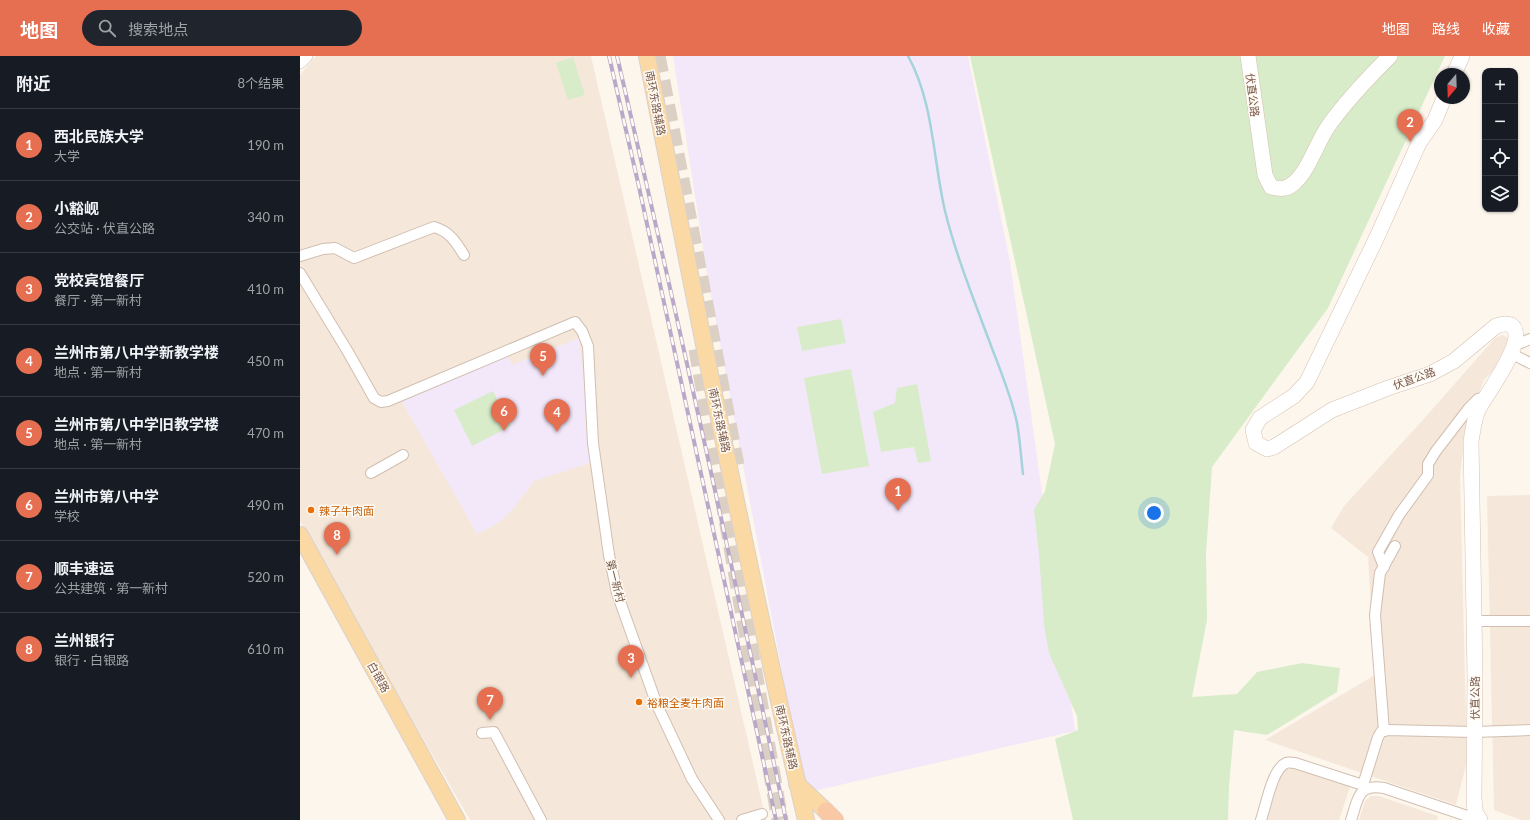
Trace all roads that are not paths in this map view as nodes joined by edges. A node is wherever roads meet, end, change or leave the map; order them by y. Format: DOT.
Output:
graph roads {
  1 [pos="306,56"];
  2 [pos="647,56"];
  3 [pos="1248,56"];
  4 [pos="1390,56"];
  5 [pos="1462,56"];
  6 [pos="300,62"];
  7 [pos="1457,68"];
  8 [pos="1442,104"];
  9 [pos="464,254"];
  10 [pos="300,256"];
  11 [pos="300,273"];
  12 [pos="1522,346"];
  13 [pos="1530,363"];
  14 [pos="1487,398"];
  15 [pos="403,455"];
  16 [pos="371,473"];
  17 [pos="300,534"];
  18 [pos="1395,546"];
  19 [pos="304,555"];
  20 [pos="1384,567"];
  21 [pos="1474,621"];
  22 [pos="1530,621"];
  23 [pos="1530,730"];
  24 [pos="1384,731"];
  25 [pos="1474,732"];
  26 [pos="482,733"];
  27 [pos="797,784"];
  28 [pos="1364,787"];
  29 [pos="762,814"];
  30 [pos="830,816"];
  31 [pos="716,819"];
  32 [pos="445,820"];
  33 [pos="457,820"];
  34 [pos="542,820"];
  35 [pos="742,820"];
  36 [pos="806,820"];
  37 [pos="845,820"];
  38 [pos="1261,820"];
  39 [pos="1351,820"];
  40 [pos="1479,820"];
  1 -- 6 [label="street"];
  2 -- 27 [label="main road, 南环东路辅路"];
  3 -- 4 [label="main road, 伏直公路"];
  5 -- 7 [label="main road"];
  8 -- 12 [label="main road, 伏直公路"];
  9 -- 10 [label="street"];
  11 -- 31 [label="street, 第一新村"];
  12 -- 13 [label="street"];
  12 -- 14 [label="main road, 伏直公路"];
  14 -- 20 [label="street"];
  14 -- 21 [label="main road, 伏直公路"];
  15 -- 16 [label="street"];
  17 -- 19 [label="main road, 白银路"];
  18 -- 20 [label="street"];
  19 -- 32 [label="main road, 白银路"];
  19 -- 33 [label="main road, 白银路"];
  20 -- 24 [label="street"];
  21 -- 22 [label="street"];
  21 -- 25 [label="main road, 伏直公路"];
  23 -- 25 [label="street"];
  24 -- 25 [label="street"];
  24 -- 28 [label="street"];
  25 -- 40 [label="main road, 伏直公路"];
  26 -- 34 [label="street"];
  27 -- 30 [label="main road"];
  27 -- 36 [label="main road, 南环东路辅路"];
  28 -- 38 [label="street"];
  28 -- 39 [label="street"];
  28 -- 40 [label="street"];
  29 -- 35 [label="street"];
  30 -- 37 [label="main road"];
}
